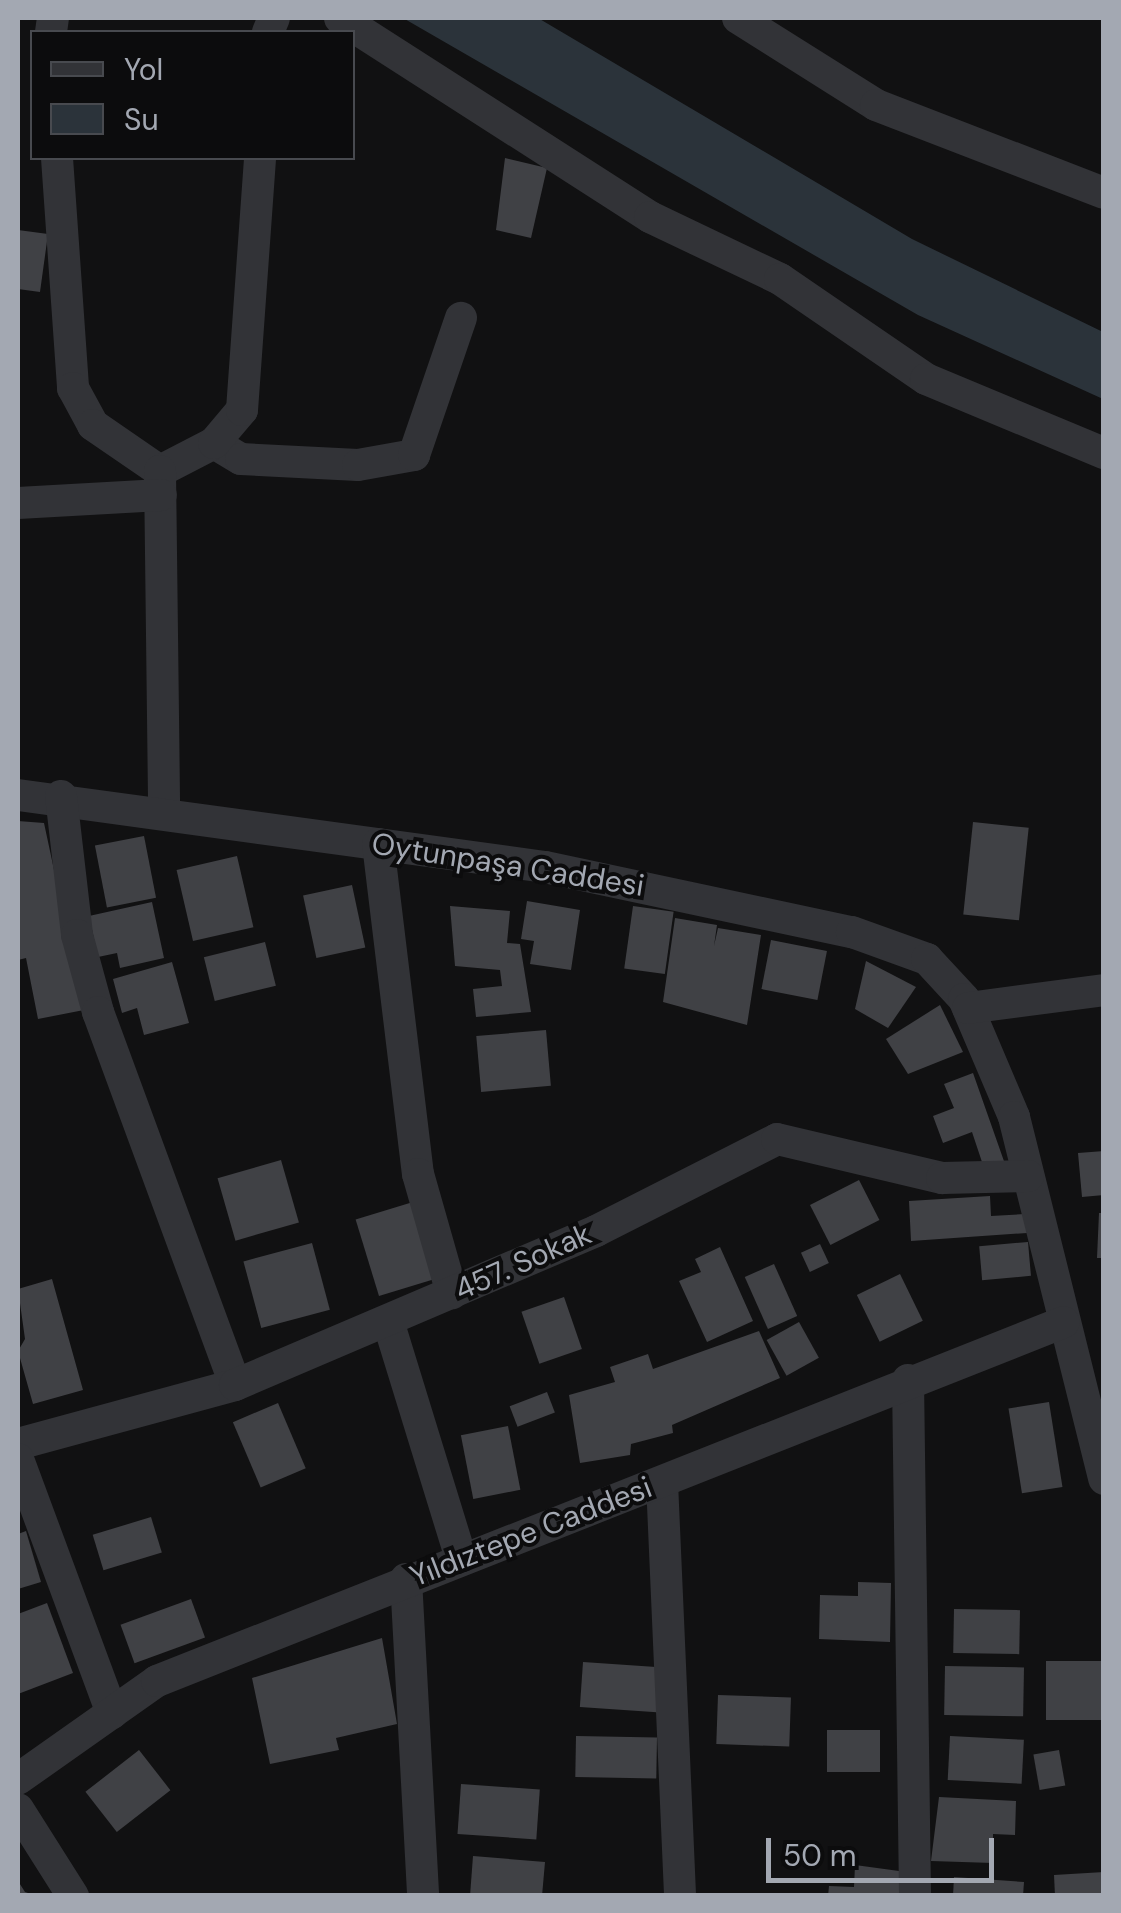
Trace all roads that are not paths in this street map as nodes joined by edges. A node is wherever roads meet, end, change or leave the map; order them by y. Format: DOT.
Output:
graph roads {
  1 [pos="340,18"];
  2 [pos="738,18"];
  3 [pos="57,160"];
  4 [pos="260,160"];
  5 [pos="1104,193"];
  6 [pos="460,318"];
  7 [pos="214,443"];
  8 [pos="1104,453"];
  9 [pos="160,483"];
  10 [pos="18,503"];
  11 [pos="18,795"];
  12 [pos="61,796"];
  13 [pos="164,811"];
  14 [pos="378,844"];
  15 [pos="1104,990"];
  16 [pos="968,1008"];
  17 [pos="1028,1176"];
  18 [pos="452,1293"];
  19 [pos="388,1321"];
  20 [pos="1064,1322"];
  21 [pos="908,1380"];
  22 [pos="235,1385"];
  23 [pos="18,1444"];
  24 [pos="18,1459"];
  25 [pos="1104,1479"];
  26 [pos="662,1482"];
  27 [pos="461,1558"];
  28 [pos="406,1580"];
  29 [pos="112,1712"];
  30 [pos="18,1779"];
  31 [pos="18,1809"];
  32 [pos="73,1896"];
  33 [pos="423,1896"];
  34 [pos="680,1896"];
  35 [pos="915,1896"];
  1 -- 8 [label="street"];
  2 -- 5 [label="street"];
  3 -- 9 [label="street"];
  4 -- 7 [label="street"];
  6 -- 7 [label="street"];
  7 -- 9 [label="street"];
  9 -- 10 [label="street"];
  9 -- 13 [label="street"];
  11 -- 12 [label="street, Oytunpaşa Caddesi"];
  12 -- 13 [label="street, Oytunpaşa Caddesi"];
  12 -- 22 [label="street"];
  13 -- 14 [label="street, Oytunpaşa Caddesi"];
  14 -- 16 [label="street, Oytunpaşa Caddesi"];
  14 -- 18 [label="street"];
  15 -- 16 [label="street"];
  16 -- 17 [label="street"];
  17 -- 18 [label="street, 457. Sokak"];
  17 -- 20 [label="street"];
  18 -- 19 [label="street, 457. Sokak"];
  19 -- 22 [label="street, 457. Sokak"];
  19 -- 27 [label="street"];
  20 -- 21 [label="street, Yıldıztepe Caddesi"];
  20 -- 25 [label="street"];
  21 -- 26 [label="street, Yıldıztepe Caddesi"];
  21 -- 35 [label="street"];
  22 -- 23 [label="street, 457. Sokak"];
  24 -- 29 [label="street"];
  26 -- 27 [label="street, Yıldıztepe Caddesi"];
  26 -- 34 [label="street"];
  27 -- 28 [label="street, Yıldıztepe Caddesi"];
  28 -- 29 [label="street, Yıldıztepe Caddesi"];
  28 -- 33 [label="street"];
  29 -- 30 [label="street, Yıldıztepe Caddesi"];
  31 -- 32 [label="street"];
}
